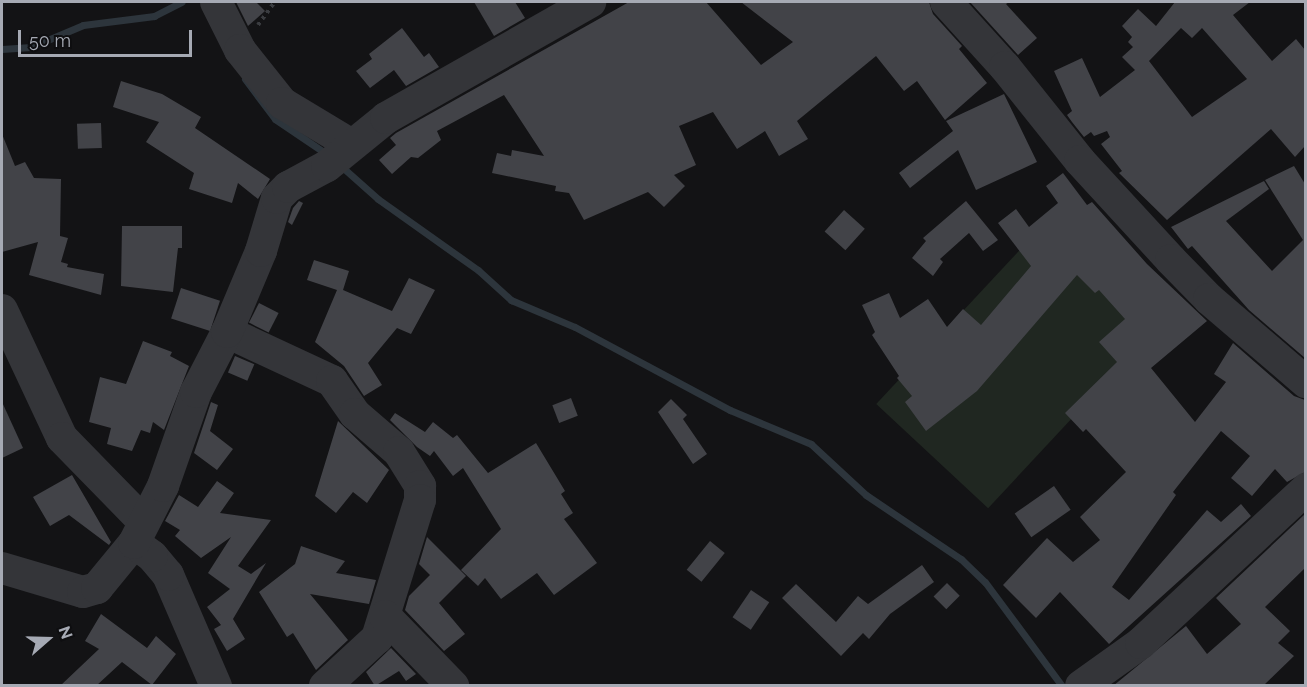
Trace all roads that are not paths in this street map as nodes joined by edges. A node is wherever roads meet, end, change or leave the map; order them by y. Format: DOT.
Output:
graph roads {
  1 [pos="216,2"];
  2 [pos="590,2"];
  3 [pos="946,2"];
  4 [pos="339,154"];
  5 [pos="2,310"];
  6 [pos="227,332"];
  7 [pos="1305,382"];
  8 [pos="1305,489"];
  9 [pos="139,533"];
  10 [pos="2,568"];
  11 [pos="385,616"];
  12 [pos="216,686"];
  13 [pos="325,686"];
  14 [pos="453,686"];
  15 [pos="1081,686"];
  1 -- 4 [label="street"];
  2 -- 4 [label="street"];
  3 -- 7 [label="street"];
  4 -- 6 [label="street"];
  5 -- 9 [label="street"];
  6 -- 9 [label="street"];
  6 -- 11 [label="street"];
  8 -- 15 [label="street"];
  9 -- 10 [label="street"];
  9 -- 12 [label="street"];
  11 -- 13 [label="street"];
  11 -- 14 [label="street"];
}
